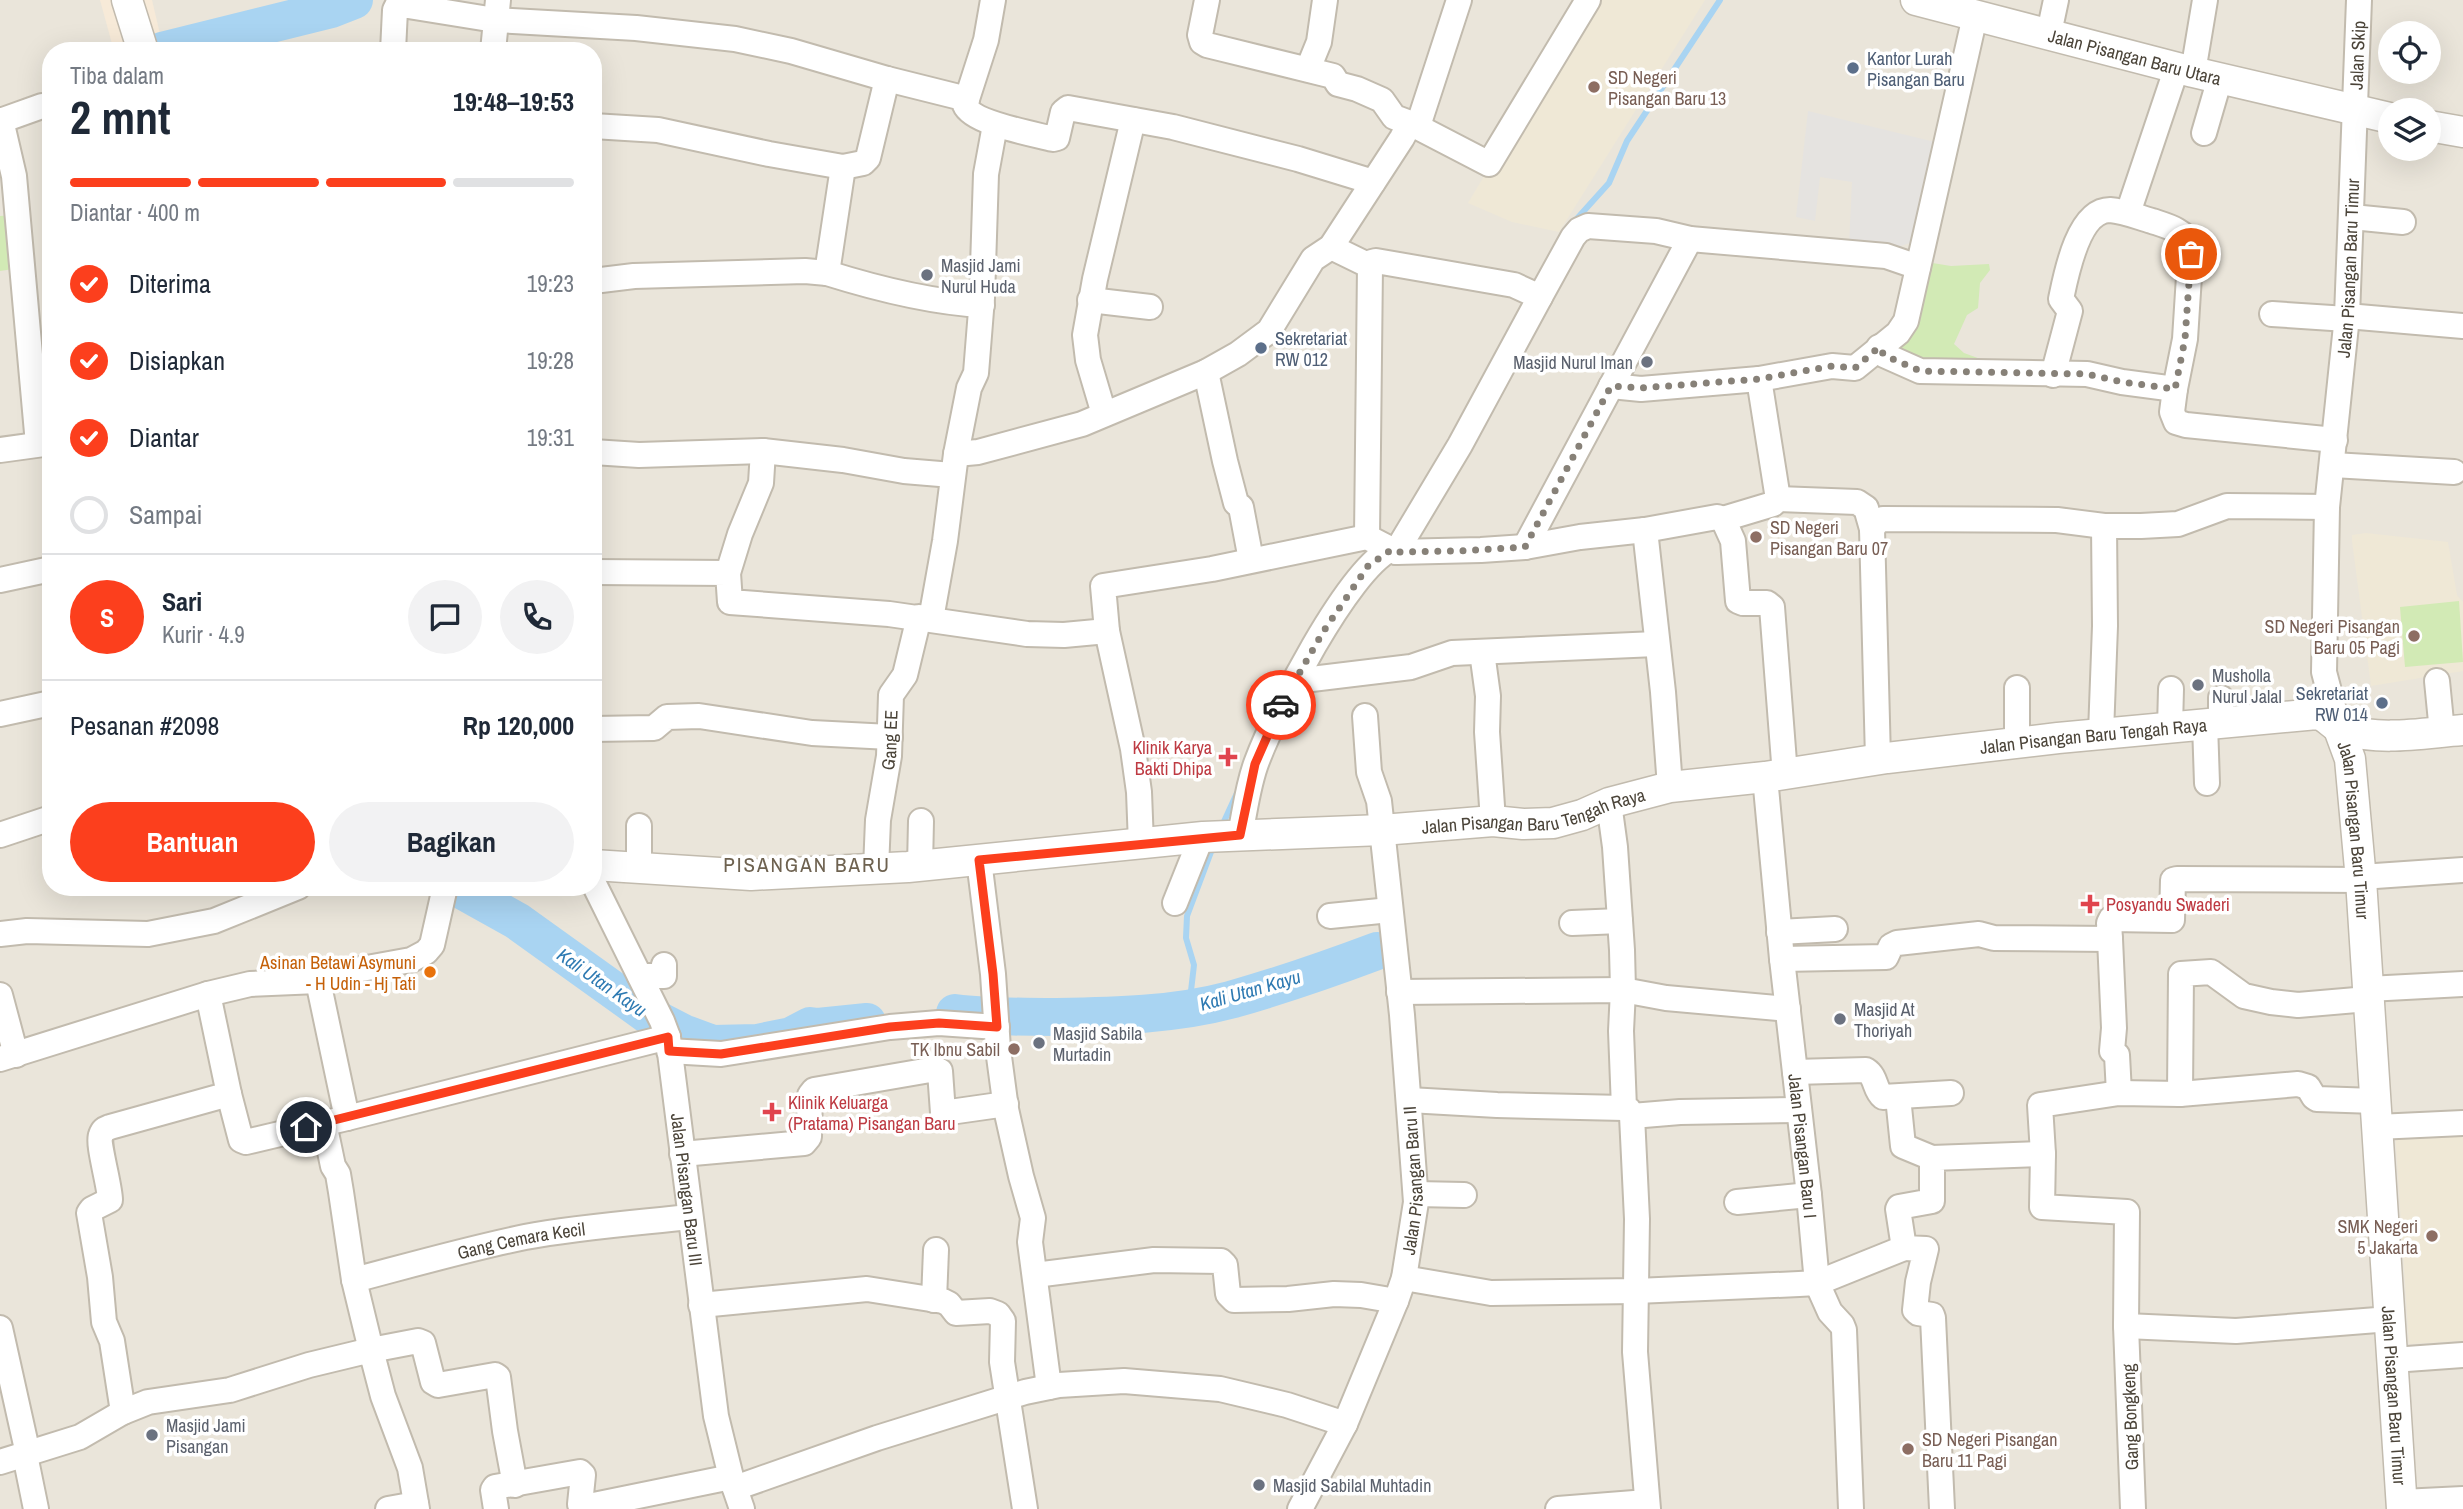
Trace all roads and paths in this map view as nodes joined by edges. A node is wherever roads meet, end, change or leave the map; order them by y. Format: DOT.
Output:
graph roads {
  1 [pos="127,0"];
  2 [pos="993,0"];
  3 [pos="1208,0"];
  4 [pos="1325,0"];
  5 [pos="1459,0"];
  6 [pos="1587,0"];
  7 [pos="1916,0"];
  8 [pos="2056,0"];
  9 [pos="2205,0"];
  10 [pos="2359,0"];
  11 [pos="496,10"];
  12 [pos="1975,16"];
  13 [pos="2049,33"];
  14 [pos="140,42"];
  15 [pos="394,42"];
  16 [pos="494,42"];
  17 [pos="1308,69"];
  18 [pos="2197,72"];
  19 [pos="887,79"];
  20 [pos="967,99"];
  21 [pos="42,106"];
  22 [pos="2353,111"];
  23 [pos="2378,116"];
  24 [pos="0,120"];
  25 [pos="1133,120"];
  26 [pos="995,125"];
  27 [pos="1414,125"];
  28 [pos="602,127"];
  29 [pos="2441,128"];
  30 [pos="2463,132"];
  31 [pos="2204,133"];
  32 [pos="843,166"];
  33 [pos="1373,182"];
  34 [pos="2128,213"];
  35 [pos="2352,217"];
  36 [pos="2403,222"];
  37 [pos="1690,239"];
  38 [pos="1331,247"];
  39 [pos="1370,265"];
  40 [pos="1918,267"];
  41 [pos="828,273"];
  42 [pos="602,280"];
  43 [pos="1529,292"];
  44 [pos="1090,300"];
  45 [pos="982,305"];
  46 [pos="1150,307"];
  47 [pos="2272,314"];
  48 [pos="2347,317"];
  49 [pos="2463,326"];
  50 [pos="1879,347"];
  51 [pos="1206,372"];
  52 [pos="2053,375"];
  53 [pos="1759,379"];
  54 [pos="1611,386"];
  55 [pos="2175,389"];
  56 [pos="1104,414"];
  57 [pos="42,417"];
  58 [pos="2335,440"];
  59 [pos="42,443"];
  60 [pos="0,450"];
  61 [pos="764,451"];
  62 [pos="602,453"];
  63 [pos="954,465"];
  64 [pos="2333,465"];
  65 [pos="2454,472"];
  66 [pos="1778,499"];
  67 [pos="2327,508"];
  68 [pos="1723,519"];
  69 [pos="2104,526"];
  70 [pos="1872,529"];
  71 [pos="1645,530"];
  72 [pos="1383,545"];
  73 [pos="1525,547"];
  74 [pos="1251,560"];
  75 [pos="42,571"];
  76 [pos="602,572"];
  77 [pos="728,573"];
  78 [pos="0,580"];
  79 [pos="925,618"];
  80 [pos="1107,631"];
  81 [pos="1656,644"];
  82 [pos="1482,652"];
  83 [pos="1295,681"];
  84 [pos="2437,681"];
  85 [pos="2017,688"];
  86 [pos="2171,689"];
  87 [pos="42,706"];
  88 [pos="0,714"];
  89 [pos="2215,715"];
  90 [pos="1365,716"];
  91 [pos="2170,727"];
  92 [pos="602,729"];
  93 [pos="2339,729"];
  94 [pos="2452,731"];
  95 [pos="2101,733"];
  96 [pos="890,737"];
  97 [pos="2017,742"];
  98 [pos="1878,760"];
  99 [pos="1775,776"];
  100 [pos="2207,783"];
  101 [pos="1670,787"];
  102 [pos="1609,803"];
  103 [pos="42,821"];
  104 [pos="921,821"];
  105 [pos="1493,821"];
  106 [pos="639,826"];
  107 [pos="1382,830"];
  108 [pos="0,835"];
  109 [pos="1218,836"];
  110 [pos="1140,844"];
  111 [pos="979,860"];
  112 [pos="602,866"];
  113 [pos="920,866"];
  114 [pos="639,868"];
  115 [pos="876,869"];
  116 [pos="2463,870"];
  117 [pos="2361,878"];
  118 [pos="276,896"];
  119 [pos="443,896"];
  120 [pos="600,896"];
  121 [pos="1175,902"];
  122 [pos="1391,910"];
  123 [pos="1330,916"];
  124 [pos="1620,921"];
  125 [pos="1572,923"];
  126 [pos="1835,929"];
  127 [pos="1779,932"];
  128 [pos="0,934"];
  129 [pos="2110,939"];
  130 [pos="1782,959"];
  131 [pos="664,965"];
  132 [pos="640,976"];
  133 [pos="318,981"];
  134 [pos="2463,984"];
  135 [pos="1623,990"];
  136 [pos="1399,992"];
  137 [pos="208,994"];
  138 [pos="2368,994"];
  139 [pos="0,995"];
  140 [pos="1788,1009"];
  141 [pos="996,1020"];
  142 [pos="666,1035"];
  143 [pos="8,1057"];
  144 [pos="1795,1072"];
  145 [pos="1951,1093"];
  146 [pos="2119,1093"];
  147 [pos="229,1094"];
  148 [pos="2180,1094"];
  149 [pos="1898,1097"];
  150 [pos="1409,1100"];
  151 [pos="1006,1104"];
  152 [pos="1799,1110"];
  153 [pos="1628,1112"];
  154 [pos="2376,1114"];
  155 [pos="336,1121"];
  156 [pos="2463,1123"];
  157 [pos="682,1154"];
  158 [pos="2043,1154"];
  159 [pos="1932,1158"];
  160 [pos="1416,1194"];
  161 [pos="1464,1195"];
  162 [pos="1809,1195"];
  163 [pos="1737,1202"];
  164 [pos="690,1217"];
  165 [pos="1904,1248"];
  166 [pos="936,1250"];
  167 [pos="1035,1275"];
  168 [pos="354,1280"];
  169 [pos="1817,1283"];
  170 [pos="1400,1290"];
  171 [pos="1636,1291"];
  172 [pos="934,1300"];
  173 [pos="701,1306"];
  174 [pos="2390,1319"];
  175 [pos="2126,1326"];
  176 [pos="0,1328"];
  177 [pos="371,1350"];
  178 [pos="2463,1355"];
  179 [pos="2393,1360"];
  180 [pos="1049,1387"];
  181 [pos="1007,1398"];
  182 [pos="123,1412"];
  183 [pos="1345,1424"];
  184 [pos="26,1455"];
  185 [pos="0,1462"];
  186 [pos="515,1485"];
  187 [pos="736,1491"];
  188 [pos="2463,1499"];
  189 [pos="1647,1505"];
  190 [pos="2402,1506"];
  191 [pos="416,1507"];
  192 [pos="36,1509"];
  193 [pos="388,1509"];
  194 [pos="496,1509"];
  195 [pos="1025,1509"];
  196 [pos="1300,1509"];
  197 [pos="1558,1509"];
  198 [pos="1851,1509"];
  199 [pos="1942,1509"];
  200 [pos="2133,1509"];
  1 -- 14 [label="street"];
  2 -- 20 [label="street"];
  3 -- 17 [label="street"];
  4 -- 17 [label="street"];
  5 -- 27 [label="street"];
  6 -- 27 [label="street"];
  7 -- 12 [label="street, Jalan Pisangan Baru Utara"];
  8 -- 13 [label="street"];
  9 -- 18 [label="street"];
  10 -- 22 [label="street, Jalan Skip"];
  11 -- 15 [label="street"];
  11 -- 16 [label="street"];
  11 -- 19 [label="street"];
  12 -- 13 [label="street, Jalan Pisangan Baru Utara"];
  12 -- 40 [label="street"];
  13 -- 18 [label="street, Jalan Pisangan Baru Utara"];
  17 -- 27 [label="street"];
  18 -- 22 [label="street, Jalan Pisangan Baru Utara"];
  18 -- 31 [label="street"];
  18 -- 34 [label="street"];
  19 -- 20 [label="street"];
  19 -- 32 [label="street"];
  20 -- 26 [label="street"];
  21 -- 24 [label="street"];
  22 -- 23 [label="street, Jalan Pisangan Baru Utara"];
  22 -- 35 [label="street, Jalan Pisangan Baru Timur"];
  24 -- 57 [label="street"];
  25 -- 26 [label="street"];
  25 -- 33 [label="street"];
  25 -- 44 [label="street"];
  26 -- 45 [label="street, Gang EE"];
  27 -- 33 [label="street"];
  28 -- 32 [label="street"];
  29 -- 30 [label="street"];
  32 -- 41 [label="street"];
  33 -- 38 [label="street"];
  34 -- 52 [label="street"];
  34 -- 55 [label="street"];
  35 -- 36 [label="street"];
  35 -- 48 [label="street, Jalan Pisangan Baru Timur"];
  37 -- 40 [label="street"];
  37 -- 43 [label="street"];
  37 -- 54 [label="street"];
  38 -- 39 [label="street"];
  38 -- 51 [label="street"];
  39 -- 43 [label="street"];
  39 -- 72 [label="street"];
  40 -- 50 [label="street"];
  41 -- 42 [label="street"];
  41 -- 45 [label="street"];
  43 -- 72 [label="street"];
  44 -- 46 [label="street"];
  44 -- 56 [label="street"];
  45 -- 63 [label="street, Gang EE"];
  47 -- 48 [label="street"];
  48 -- 49 [label="street"];
  48 -- 58 [label="street, Jalan Pisangan Baru Timur"];
  50 -- 52 [label="street"];
  50 -- 53 [label="street"];
  51 -- 56 [label="street"];
  51 -- 74 [label="street"];
  52 -- 55 [label="street"];
  53 -- 54 [label="street"];
  53 -- 66 [label="street"];
  54 -- 73 [label="street"];
  55 -- 58 [label="street"];
  56 -- 63 [label="street"];
  58 -- 64 [label="street, Jalan Pisangan Baru Timur"];
  59 -- 60 [label="street"];
  61 -- 62 [label="street"];
  61 -- 63 [label="street"];
  61 -- 77 [label="street"];
  63 -- 79 [label="street, Gang EE"];
  64 -- 65 [label="street"];
  64 -- 67 [label="street, Jalan Pisangan Baru Timur"];
  66 -- 68 [label="street"];
  66 -- 70 [label="street"];
  67 -- 69 [label="street"];
  67 -- 93 [label="street, Jalan Pisangan Baru Timur"];
  68 -- 71 [label="street"];
  68 -- 99 [label="street, Jalan Pisangan Baru I"];
  69 -- 70 [label="street"];
  69 -- 95 [label="street"];
  70 -- 98 [label="street"];
  71 -- 73 [label="street"];
  71 -- 81 [label="street"];
  72 -- 73 [label="street"];
  72 -- 74 [label="street"];
  72 -- 83 [label="street"];
  74 -- 80 [label="street"];
  75 -- 78 [label="street"];
  76 -- 77 [label="street"];
  77 -- 79 [label="street"];
  79 -- 80 [label="street"];
  79 -- 96 [label="street, Gang EE"];
  80 -- 110 [label="street"];
  81 -- 82 [label="street"];
  81 -- 101 [label="street"];
  82 -- 83 [label="street"];
  82 -- 105 [label="street"];
  83 -- 109 [label="street"];
  84 -- 94 [label="street"];
  85 -- 97 [label="street"];
  86 -- 91 [label="street"];
  87 -- 88 [label="street"];
  89 -- 91 [label="street, Jalan Pisangan Baru Tengah Raya"];
  89 -- 93 [label="street, Jalan Pisangan Baru Tengah Raya"];
  89 -- 100 [label="street"];
  90 -- 107 [label="street, Jalan Pisangan Baru II"];
  91 -- 95 [label="street, Jalan Pisangan Baru Tengah Raya"];
  92 -- 96 [label="street"];
  93 -- 94 [label="street, Jalan Pisangan Baru Tengah Raya"];
  93 -- 117 [label="street, Jalan Pisangan Baru Timur"];
  95 -- 97 [label="street, Jalan Pisangan Baru Tengah Raya"];
  96 -- 115 [label="street, Gang EE"];
  97 -- 98 [label="street, Jalan Pisangan Baru Tengah Raya"];
  98 -- 99 [label="street, Jalan Pisangan Baru Tengah Raya"];
  99 -- 101 [label="street, Jalan Pisangan Baru Tengah Raya"];
  99 -- 127 [label="street, Jalan Pisangan Baru I"];
  101 -- 102 [label="street, Jalan Pisangan Baru Tengah Raya"];
  102 -- 105 [label="street, Jalan Pisangan Baru Tengah Raya"];
  102 -- 124 [label="street"];
  103 -- 108 [label="street"];
  104 -- 113 [label="street"];
  105 -- 107 [label="street, Jalan Pisangan Baru Tengah Raya"];
  106 -- 114 [label="street"];
  107 -- 109 [label="street, Jalan Pisangan Baru Tengah Raya"];
  107 -- 122 [label="street, Jalan Pisangan Baru II"];
  109 -- 110 [label="street, Jalan Pisangan Baru Tengah Raya"];
  109 -- 121 [label="street"];
  110 -- 111 [label="street, Jalan Pisangan Baru Tengah Raya"];
  111 -- 113 [label="street, Jalan Pisangan Baru Tengah Raya"];
  111 -- 141 [label="street"];
  112 -- 114 [label="street, Jalan Pisangan Baru Tengah Raya"];
  113 -- 115 [label="street, Jalan Pisangan Baru Tengah Raya"];
  114 -- 115 [label="street, Jalan Pisangan Baru Tengah Raya"];
  116 -- 117 [label="street"];
  117 -- 129 [label="street"];
  117 -- 138 [label="street, Jalan Pisangan Baru Timur"];
  118 -- 128 [label="street"];
  119 -- 133 [label="street"];
  120 -- 132 [label="street, Jalan Pisangan Baru III"];
  122 -- 123 [label="street"];
  122 -- 136 [label="street, Jalan Pisangan Baru II"];
  124 -- 125 [label="street"];
  124 -- 135 [label="street"];
  126 -- 127 [label="street"];
  127 -- 130 [label="street, Jalan Pisangan Baru I"];
  129 -- 130 [label="street"];
  129 -- 146 [label="street"];
  130 -- 140 [label="street, Jalan Pisangan Baru I"];
  131 -- 132 [label="street"];
  132 -- 142 [label="street, Jalan Pisangan Baru III"];
  133 -- 137 [label="street"];
  133 -- 155 [label="street"];
  134 -- 138 [label="street"];
  135 -- 136 [label="street"];
  135 -- 140 [label="street"];
  135 -- 153 [label="street"];
  136 -- 150 [label="street, Jalan Pisangan Baru II"];
  137 -- 143 [label="street"];
  137 -- 147 [label="street"];
  138 -- 148 [label="street"];
  138 -- 154 [label="street, Jalan Pisangan Baru Timur"];
  139 -- 143 [label="street"];
  140 -- 144 [label="street, Jalan Pisangan Baru I"];
  141 -- 142 [label="street"];
  141 -- 151 [label="street"];
  142 -- 155 [label="street"];
  142 -- 157 [label="street, Jalan Pisangan Baru III"];
  144 -- 149 [label="street"];
  144 -- 152 [label="street, Jalan Pisangan Baru I"];
  145 -- 149 [label="street"];
  146 -- 148 [label="street"];
  146 -- 158 [label="street"];
  147 -- 155 [label="street"];
  147 -- 182 [label="street"];
  148 -- 154 [label="street"];
  149 -- 159 [label="street"];
  150 -- 153 [label="street"];
  150 -- 160 [label="street, Jalan Pisangan Baru II"];
  151 -- 157 [label="street"];
  151 -- 167 [label="street"];
  152 -- 153 [label="street"];
  152 -- 162 [label="street, Jalan Pisangan Baru I"];
  153 -- 171 [label="street"];
  154 -- 156 [label="street"];
  154 -- 174 [label="street, Jalan Pisangan Baru Timur"];
  155 -- 168 [label="street"];
  157 -- 164 [label="street, Jalan Pisangan Baru III"];
  158 -- 159 [label="street"];
  158 -- 175 [label="street, Gang Bongkeng"];
  159 -- 165 [label="street"];
  160 -- 161 [label="street"];
  160 -- 170 [label="street, Jalan Pisangan Baru II"];
  162 -- 163 [label="street"];
  162 -- 169 [label="street, Jalan Pisangan Baru I"];
  164 -- 168 [label="street, Gang Cemara Kecil"];
  164 -- 173 [label="street, Jalan Pisangan Baru III"];
  165 -- 169 [label="street"];
  165 -- 199 [label="street"];
  166 -- 172 [label="street"];
  167 -- 170 [label="street"];
  167 -- 180 [label="street"];
  168 -- 177 [label="street"];
  169 -- 171 [label="street"];
  169 -- 198 [label="street, Jalan Pisangan Baru I"];
  170 -- 171 [label="street"];
  170 -- 183 [label="street, Jalan Pisangan Baru II"];
  171 -- 189 [label="street"];
  172 -- 173 [label="street"];
  172 -- 181 [label="street"];
  173 -- 187 [label="street, Jalan Pisangan Baru III"];
  174 -- 175 [label="street"];
  174 -- 179 [label="street, Jalan Pisangan Baru Timur"];
  175 -- 200 [label="street, Gang Bongkeng"];
  176 -- 184 [label="street"];
  177 -- 182 [label="street"];
  177 -- 186 [label="street"];
  177 -- 191 [label="street"];
  178 -- 179 [label="street"];
  179 -- 190 [label="street, Jalan Pisangan Baru Timur"];
  180 -- 181 [label="street"];
  180 -- 183 [label="street"];
  181 -- 187 [label="street"];
  181 -- 195 [label="street"];
  182 -- 184 [label="street"];
  183 -- 196 [label="street, Jalan Pisangan Baru II"];
  184 -- 185 [label="street"];
  184 -- 192 [label="street"];
  186 -- 187 [label="street"];
  186 -- 194 [label="street"];
  188 -- 190 [label="street"];
  189 -- 197 [label="street"];
  191 -- 193 [label="street"];
}
